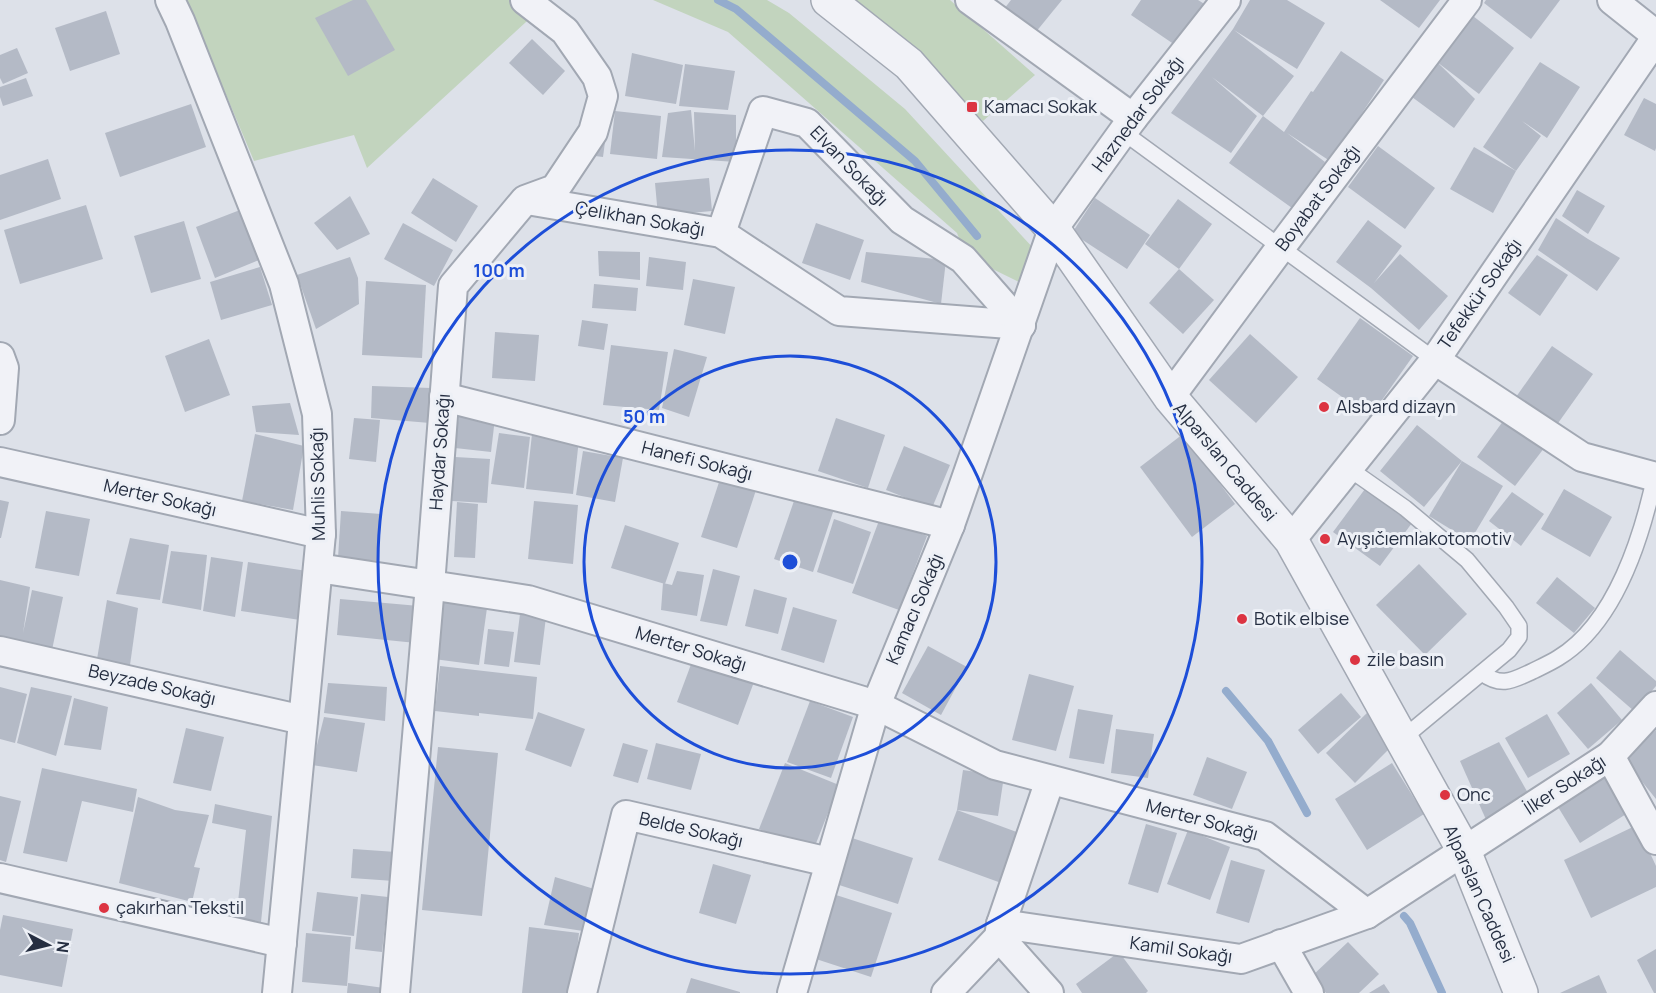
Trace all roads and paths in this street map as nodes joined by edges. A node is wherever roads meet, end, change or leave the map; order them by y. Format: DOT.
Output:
graph roads {
  1 [pos="170,0"];
  2 [pos="525,0"];
  3 [pos="828,0"];
  4 [pos="1226,0"];
  5 [pos="1467,0"];
  6 [pos="1612,0"];
  7 [pos="974,1"];
  8 [pos="1656,37"];
  9 [pos="1128,125"];
  10 [pos="525,200"];
  11 [pos="1053,229"];
  12 [pos="721,233"];
  13 [pos="1281,247"];
  14 [pos="1021,324"];
  15 [pos="0,357"];
  16 [pos="1435,360"];
  17 [pos="444,397"];
  18 [pos="1170,397"];
  19 [pos="0,420"];
  20 [pos="0,462"];
  21 [pos="1348,468"];
  22 [pos="1656,475"];
  23 [pos="950,525"];
  24 [pos="321,534"];
  25 [pos="1291,540"];
  26 [pos="318,568"];
  27 [pos="430,585"];
  28 [pos="0,651"];
  29 [pos="1482,673"];
  30 [pos="876,705"];
  31 [pos="1656,706"];
  32 [pos="303,720"];
  33 [pos="1402,739"];
  34 [pos="1610,756"];
  35 [pos="1050,780"];
  36 [pos="1656,840"];
  37 [pos="1464,851"];
  38 [pos="830,862"];
  39 [pos="0,878"];
  40 [pos="1366,914"];
  41 [pos="1000,931"];
  42 [pos="282,943"];
  43 [pos="1281,944"];
  44 [pos="277,993"];
  45 [pos="395,993"];
  46 [pos="582,993"];
  47 [pos="792,993"];
  48 [pos="946,993"];
  49 [pos="1049,993"];
  50 [pos="1309,993"];
  51 [pos="1521,993"];
  1 -- 24 [label="street, Muhlis Sokağı"];
  2 -- 10 [label="street, Haydar Sokağı"];
  3 -- 11 [label="street, Alparslan Caddesi"];
  4 -- 9 [label="street, Haznedar Sokağı"];
  5 -- 13 [label="street, Boyabat Sokağı"];
  6 -- 8 [label="street, Tefekkür Sokağı"];
  7 -- 9 [label="street"];
  8 -- 16 [label="street, Tefekkür Sokağı"];
  9 -- 11 [label="street, Haznedar Sokağı"];
  9 -- 13 [label="lane"];
  10 -- 12 [label="street, Çelikhan Sokağı"];
  10 -- 17 [label="street, Haydar Sokağı"];
  11 -- 14 [label="street, Kamacı Sokağı"];
  11 -- 18 [label="street, Alparslan Caddesi"];
  12 -- 14 [label="street, Çelikhan Sokağı"];
  12 -- 14 [label="street, Elvan Sokağı"];
  13 -- 16 [label="lane"];
  13 -- 18 [label="street, Boyabat Sokağı"];
  14 -- 23 [label="street, Kamacı Sokağı"];
  15 -- 19 [label="street"];
  16 -- 21 [label="street, Tefekkür Sokağı"];
  16 -- 22 [label="street"];
  17 -- 23 [label="street, Hanefi Sokağı"];
  17 -- 27 [label="street, Haydar Sokağı"];
  18 -- 25 [label="street, Alparslan Caddesi"];
  20 -- 24 [label="street, Merter Sokağı"];
  21 -- 25 [label="street, Tefekkür Sokağı"];
  21 -- 29 [label="lane"];
  22 -- 29 [label="lane"];
  23 -- 30 [label="street, Kamacı Sokağı"];
  24 -- 26 [label="street, Muhlis Sokağı"];
  25 -- 33 [label="street, Alparslan Caddesi"];
  26 -- 27 [label="street, Merter Sokağı"];
  26 -- 32 [label="street, Muhlis Sokağı"];
  27 -- 30 [label="street, Merter Sokağı"];
  27 -- 45 [label="street, Haydar Sokağı"];
  28 -- 32 [label="street, Beyzade Sokağı"];
  29 -- 33 [label="lane"];
  30 -- 35 [label="street, Merter Sokağı"];
  30 -- 38 [label="street, Kamacı Sokağı"];
  31 -- 34 [label="street, İlker Sokağı"];
  32 -- 42 [label="street, Muhlis Sokağı"];
  33 -- 37 [label="street, Alparslan Caddesi"];
  34 -- 36 [label="street"];
  34 -- 37 [label="street, İlker Sokağı"];
  35 -- 40 [label="street, Merter Sokağı"];
  35 -- 41 [label="street"];
  37 -- 40 [label="street, Kamil Sokağı"];
  37 -- 51 [label="street, Alparslan Caddesi"];
  38 -- 46 [label="street, Belde Sokağı"];
  38 -- 47 [label="street, Kamacı Sokağı"];
  39 -- 42 [label="street"];
  40 -- 43 [label="street, Kamil Sokağı"];
  41 -- 43 [label="street, Kamil Sokağı"];
  41 -- 48 [label="street"];
  41 -- 49 [label="street"];
  42 -- 44 [label="street, Muhlis Sokağı"];
  43 -- 50 [label="street"];
}
